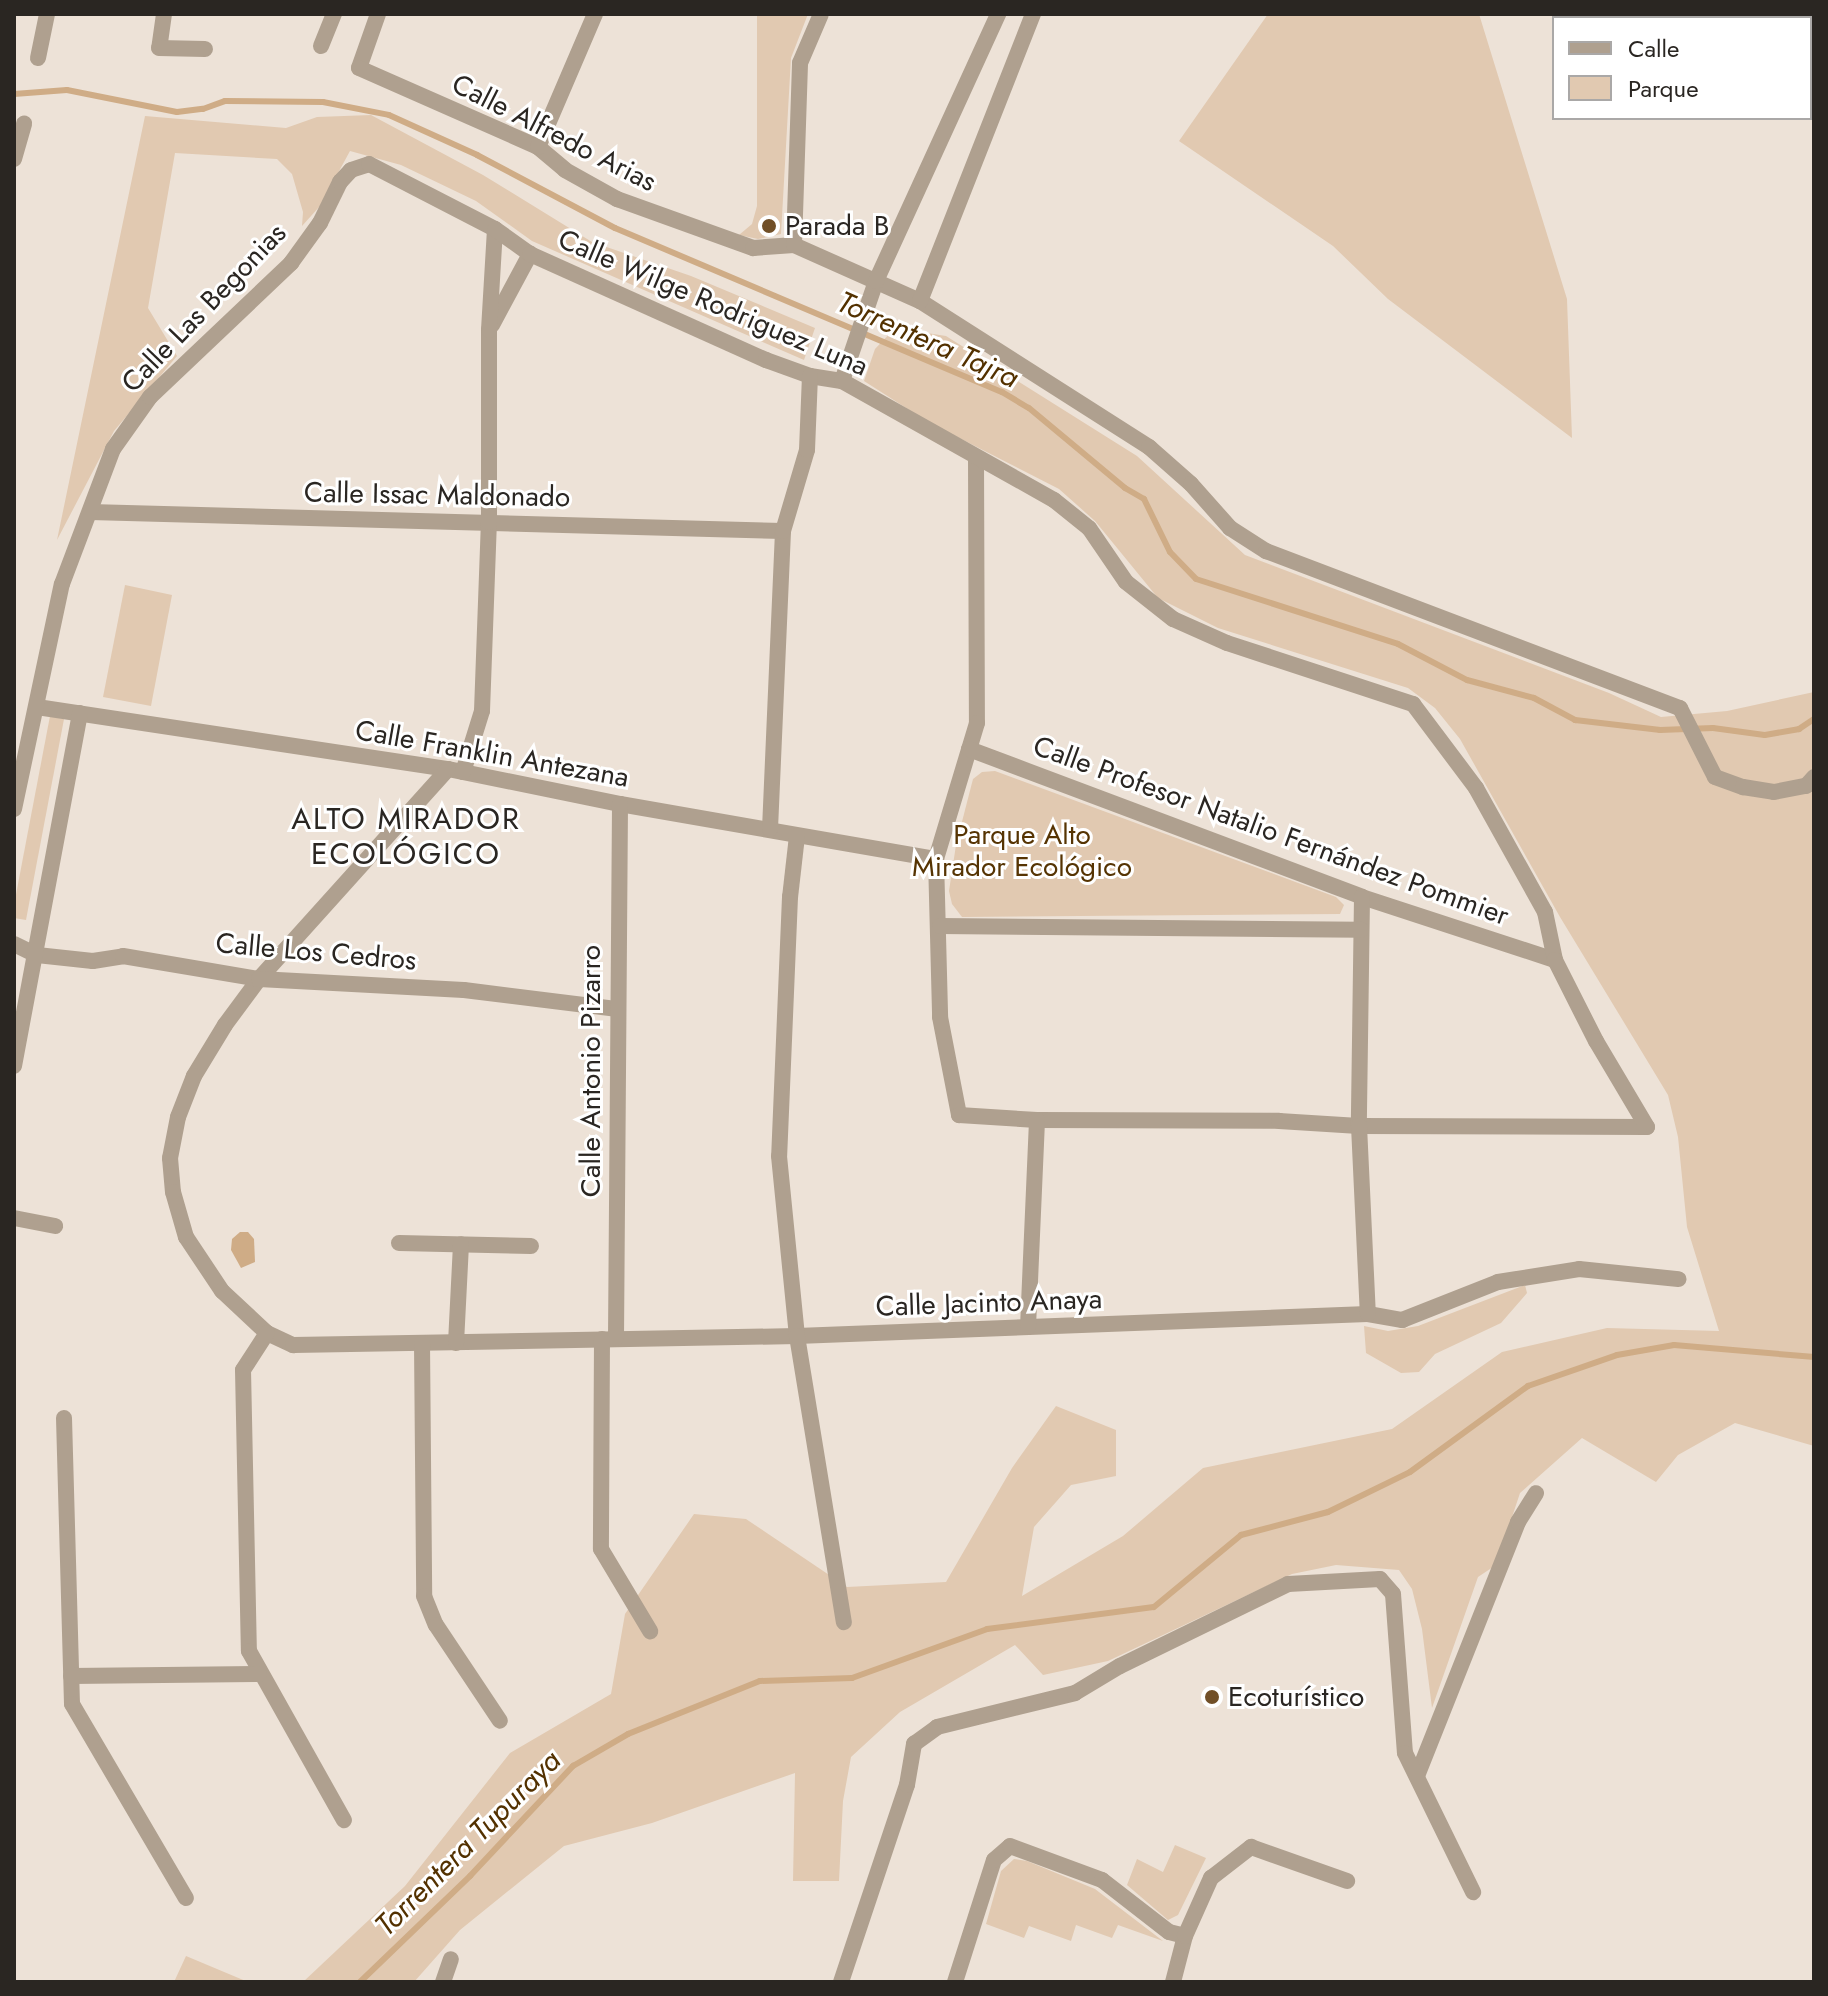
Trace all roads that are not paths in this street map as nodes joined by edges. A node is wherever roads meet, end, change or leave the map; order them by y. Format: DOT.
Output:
graph roads {
  1 [pos="47,14"];
  2 [pos="164,14"];
  3 [pos="334,14"];
  4 [pos="378,14"];
  5 [pos="595,14"];
  6 [pos="821,14"];
  7 [pos="998,14"];
  8 [pos="1033,14"];
  9 [pos="321,46"];
  10 [pos="205,49"];
  11 [pos="38,58"];
  12 [pos="24,123"];
  13 [pos="538,147"];
  14 [pos="14,159"];
  15 [pos="351,170"];
  16 [pos="495,229"];
  17 [pos="794,245"];
  18 [pos="530,254"];
  19 [pos="869,278"];
  20 [pos="920,301"];
  21 [pos="489,330"];
  22 [pos="810,376"];
  23 [pos="842,381"];
  24 [pos="976,458"];
  25 [pos="90,512"];
  26 [pos="489,522"];
  27 [pos="783,531"];
  28 [pos="37,707"];
  29 [pos="80,713"];
  30 [pos="969,749"];
  31 [pos="456,770"];
  32 [pos="1814,777"];
  33 [pos="620,804"];
  34 [pos="14,809"];
  35 [pos="770,829"];
  36 [pos="797,836"];
  37 [pos="936,859"];
  38 [pos="1362,897"];
  39 [pos="940,926"];
  40 [pos="1361,930"];
  41 [pos="14,944"];
  42 [pos="37,955"];
  43 [pos="1555,960"];
  44 [pos="259,979"];
  45 [pos="616,1009"];
  46 [pos="14,1066"];
  47 [pos="1037,1120"];
  48 [pos="1359,1126"];
  49 [pos="14,1218"];
  50 [pos="55,1226"];
  51 [pos="399,1243"];
  52 [pos="461,1244"];
  53 [pos="531,1246"];
  54 [pos="1678,1279"];
  55 [pos="1368,1314"];
  56 [pos="1028,1327"];
  57 [pos="267,1333"];
  58 [pos="797,1336"];
  59 [pos="609,1339"];
  60 [pos="422,1343"];
  61 [pos="456,1343"];
  62 [pos="64,1418"];
  63 [pos="1536,1493"];
  64 [pos="844,1622"];
  65 [pos="650,1631"];
  66 [pos="259,1674"];
  67 [pos="71,1676"];
  68 [pos="500,1721"];
  69 [pos="1417,1776"];
  70 [pos="344,1820"];
  71 [pos="1347,1881"];
  72 [pos="1473,1892"];
  73 [pos="186,1898"];
  74 [pos="1185,1936"];
  75 [pos="451,1959"];
  76 [pos="443,1982"];
  77 [pos="841,1982"];
  78 [pos="955,1982"];
  79 [pos="1173,1982"];
  1 -- 11 [label="street"];
  2 -- 10 [label="street"];
  3 -- 9 [label="street"];
  4 -- 13 [label="street, Calle Alfredo Arias"];
  5 -- 13 [label="street"];
  6 -- 17 [label="street"];
  7 -- 19 [label="street"];
  8 -- 20 [label="street"];
  12 -- 14 [label="street"];
  13 -- 17 [label="street, Calle Alfredo Arias"];
  15 -- 16 [label="street, Calle Wilge Rodriguez Luna"];
  15 -- 25 [label="street, Calle Las Begonias"];
  16 -- 18 [label="street, Calle Wilge Rodriguez Luna"];
  16 -- 21 [label="street"];
  17 -- 19 [label="street, Calle Alfredo Arias"];
  18 -- 21 [label="street"];
  18 -- 22 [label="street, Calle Wilge Rodriguez Luna"];
  19 -- 20 [label="street, Calle Alfredo Arias"];
  19 -- 23 [label="street"];
  20 -- 32 [label="street, Calle Alfredo Arias"];
  21 -- 26 [label="street"];
  22 -- 23 [label="street, Calle Wilge Rodriguez Luna"];
  22 -- 27 [label="street"];
  23 -- 24 [label="street, Calle Wilge Rodriguez Luna"];
  24 -- 30 [label="street"];
  24 -- 43 [label="street, Calle Wilge Rodriguez Luna"];
  25 -- 26 [label="street, Calle Issac Maldonado"];
  25 -- 28 [label="street, Calle Las Begonias"];
  26 -- 27 [label="street, Calle Issac Maldonado"];
  26 -- 31 [label="street"];
  27 -- 35 [label="street"];
  28 -- 29 [label="street, Calle Franklin Antezana"];
  28 -- 34 [label="street, Calle Las Begonias"];
  29 -- 31 [label="street, Calle Franklin Antezana"];
  29 -- 42 [label="street"];
  30 -- 37 [label="street"];
  30 -- 38 [label="street, Calle Profesor Natalio Fernández Pommier"];
  31 -- 33 [label="street, Calle Franklin Antezana"];
  31 -- 44 [label="street"];
  33 -- 35 [label="street, Calle Franklin Antezana"];
  33 -- 45 [label="street, Calle Antonio Pizarro"];
  35 -- 36 [label="street, Calle Franklin Antezana"];
  36 -- 37 [label="street, Calle Franklin Antezana"];
  36 -- 58 [label="street"];
  37 -- 39 [label="street"];
  38 -- 40 [label="street"];
  38 -- 43 [label="street, Calle Profesor Natalio Fernández Pommier"];
  39 -- 40 [label="street"];
  39 -- 47 [label="street"];
  40 -- 48 [label="street"];
  41 -- 42 [label="street, Calle Los Cedros"];
  42 -- 44 [label="street, Calle Los Cedros"];
  42 -- 46 [label="street"];
  43 -- 48 [label="street, Calle Wilge Rodriguez Luna"];
  44 -- 45 [label="street, Calle Los Cedros"];
  44 -- 57 [label="street"];
  45 -- 59 [label="street, Calle Antonio Pizarro"];
  47 -- 48 [label="street"];
  47 -- 56 [label="street"];
  48 -- 55 [label="street"];
  49 -- 50 [label="street"];
  51 -- 52 [label="street"];
  52 -- 53 [label="street"];
  52 -- 61 [label="street"];
  54 -- 55 [label="street, Calle Jacinto Anaya"];
  55 -- 56 [label="street, Calle Jacinto Anaya"];
  56 -- 58 [label="street, Calle Jacinto Anaya"];
  57 -- 60 [label="street, Calle Jacinto Anaya"];
  57 -- 66 [label="street"];
  58 -- 59 [label="street, Calle Jacinto Anaya"];
  58 -- 64 [label="street"];
  59 -- 61 [label="street, Calle Jacinto Anaya"];
  59 -- 65 [label="street, Calle Antonio Pizarro"];
  60 -- 61 [label="street, Calle Jacinto Anaya"];
  60 -- 68 [label="street"];
  62 -- 67 [label="street"];
  63 -- 69 [label="street"];
  66 -- 67 [label="street"];
  66 -- 70 [label="street"];
  67 -- 73 [label="street"];
  69 -- 72 [label="street"];
  69 -- 77 [label="street"];
  71 -- 74 [label="street"];
  74 -- 78 [label="street"];
  74 -- 79 [label="street"];
  75 -- 76 [label="street"];
}
